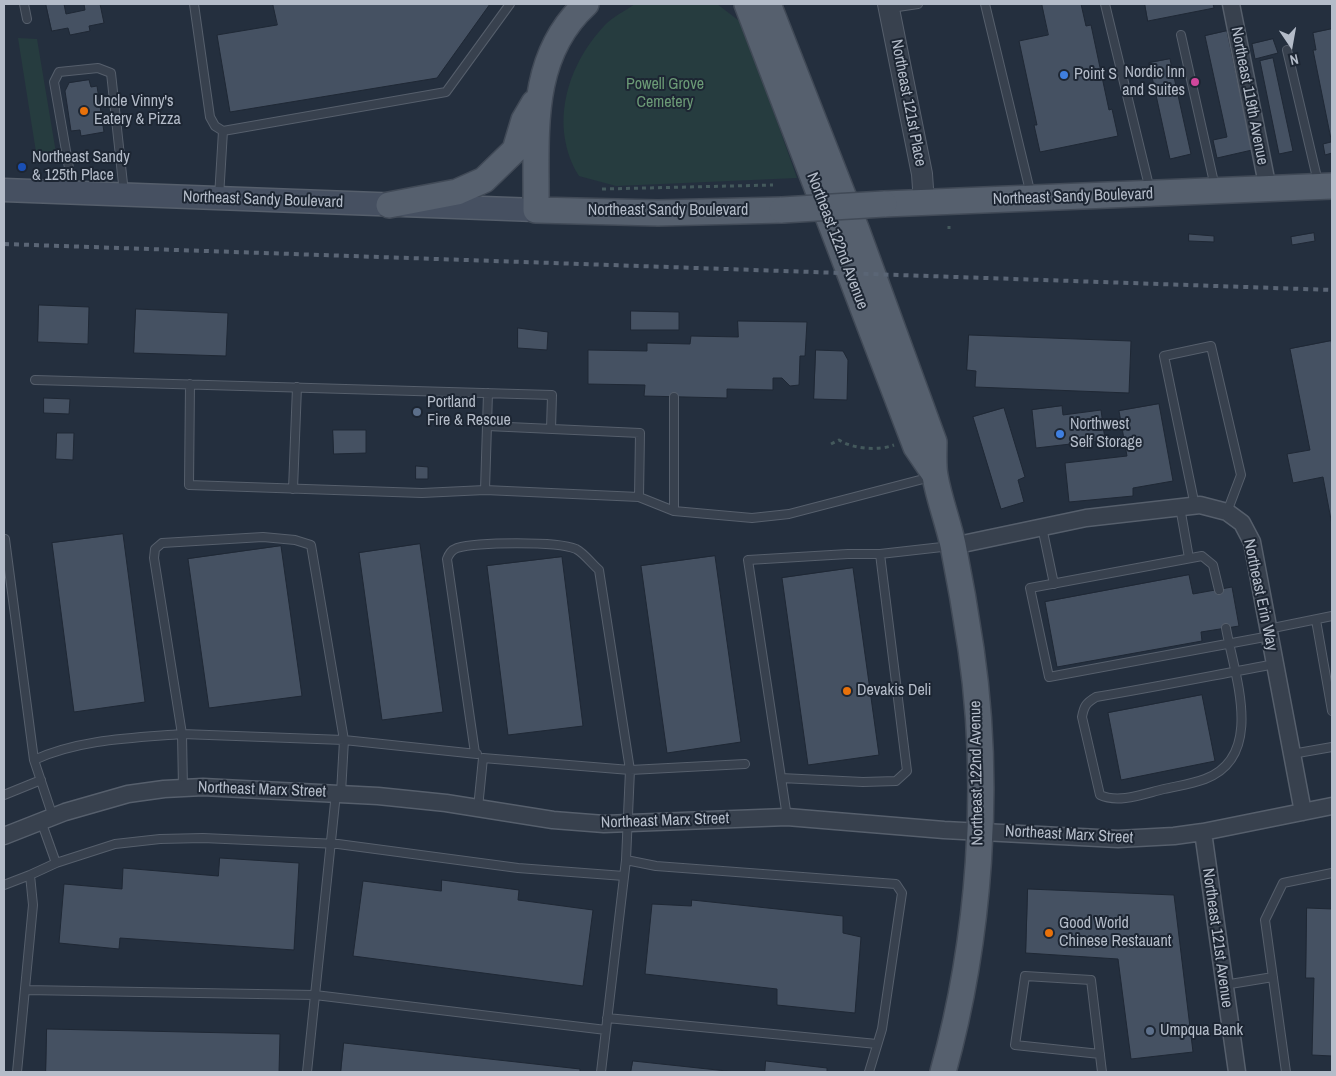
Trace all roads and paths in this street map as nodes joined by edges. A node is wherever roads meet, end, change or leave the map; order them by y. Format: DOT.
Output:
graph roads {
  1 [pos="24,4"];
  2 [pos="194,4"];
  3 [pos="510,4"];
  4 [pos="586,4"];
  5 [pos="737,4"];
  6 [pos="918,4"];
  7 [pos="985,4"];
  8 [pos="1105,4"];
  9 [pos="1231,4"];
  10 [pos="889,6"];
  11 [pos="756,10"];
  12 [pos="27,19"];
  13 [pos="1181,35"];
  14 [pos="1287,50"];
  15 [pos="539,95"];
  16 [pos="223,131"];
  17 [pos="773,185"];
  18 [pos="1326,187"];
  19 [pos="601,189"];
  20 [pos="1268,189"];
  21 [pos="4,190"];
  22 [pos="1216,191"];
  23 [pos="74,192"];
  24 [pos="1151,194"];
  25 [pos="124,195"];
  26 [pos="218,199"];
  27 [pos="1032,199"];
  28 [pos="924,203"];
  29 [pos="389,205"];
  30 [pos="536,210"];
  31 [pos="35,380"];
  32 [pos="190,384"];
  33 [pos="297,387"];
  34 [pos="488,393"];
  35 [pos="674,397"];
  36 [pos="487,426"];
  37 [pos="551,429"];
  38 [pos="913,438"];
  39 [pos="831,444"];
  40 [pos="935,475"];
  41 [pos="293,488"];
  42 [pos="485,490"];
  43 [pos="639,497"];
  44 [pos="1188,507"];
  45 [pos="674,510"];
  46 [pos="1227,512"];
  47 [pos="1042,526"];
  48 [pos="5,539"];
  49 [pos="953,546"];
  50 [pos="880,554"];
  51 [pos="1189,558"];
  52 [pos="1054,584"];
  53 [pos="1219,590"];
  54 [pos="1332,616"];
  55 [pos="1316,620"];
  56 [pos="1226,628"];
  57 [pos="1269,632"];
  58 [pos="1228,642"];
  59 [pos="1275,664"];
  60 [pos="1235,671"];
  61 [pos="1332,711"];
  62 [pos="182,734"];
  63 [pos="344,740"];
  64 [pos="1332,747"];
  65 [pos="475,753"];
  66 [pos="1292,754"];
  67 [pos="484,758"];
  68 [pos="34,760"];
  69 [pos="745,764"];
  70 [pos="630,770"];
  71 [pos="781,778"];
  72 [pos="41,780"];
  73 [pos="183,788"];
  74 [pos="338,793"];
  75 [pos="4,795"];
  76 [pos="1332,806"];
  77 [pos="478,808"];
  78 [pos="1303,812"];
  79 [pos="787,817"];
  80 [pos="47,819"];
  81 [pos="627,824"];
  82 [pos="979,831"];
  83 [pos="1203,832"];
  84 [pos="4,836"];
  85 [pos="330,844"];
  86 [pos="626,860"];
  87 [pos="56,862"];
  88 [pos="1332,873"];
  89 [pos="30,875"];
  90 [pos="624,876"];
  91 [pos="4,885"];
  92 [pos="1273,977"];
  93 [pos="1224,985"];
  94 [pos="25,990"];
  95 [pos="315,995"];
  96 [pos="607,1018"];
  97 [pos="606,1030"];
  98 [pos="877,1044"];
  99 [pos="1100,1054"];
  100 [pos="17,1072"];
  101 [pos="307,1072"];
  102 [pos="601,1072"];
  103 [pos="869,1072"];
  104 [pos="943,1072"];
  105 [pos="1102,1072"];
  106 [pos="1237,1072"];
  107 [pos="1286,1072"];
  1 -- 12 [label="lane"];
  2 -- 16 [label="lane"];
  3 -- 16 [label="lane"];
  4 -- 15 [label="main road"];
  5 -- 11 [label="main road"];
  6 -- 10 [label="lane"];
  7 -- 27 [label="lane"];
  8 -- 24 [label="lane"];
  9 -- 20 [label="street, Northeast 119th Avenue"];
  10 -- 28 [label="street, Northeast 121st Place"];
  11 -- 38 [label="main road, Northeast 122nd Avenue"];
  11 -- 40 [label="main road, Northeast 122nd Avenue"];
  13 -- 22 [label="lane"];
  14 -- 18 [label="lane"];
  15 -- 29 [label="main road"];
  15 -- 30 [label="main road"];
  16 -- 26 [label="lane"];
  17 -- 19 [label="path"];
  18 -- 20 [label="main road, Northeast Sandy Boulevard"];
  20 -- 22 [label="main road, Northeast Sandy Boulevard"];
  21 -- 23 [label="main road, Northeast Sandy Boulevard"];
  22 -- 24 [label="main road, Northeast Sandy Boulevard"];
  23 -- 25 [label="main road, Northeast Sandy Boulevard"];
  23 -- 25 [label="lane"];
  24 -- 27 [label="main road, Northeast Sandy Boulevard"];
  25 -- 26 [label="main road, Northeast Sandy Boulevard"];
  26 -- 29 [label="main road, Northeast Sandy Boulevard"];
  27 -- 28 [label="main road, Northeast Sandy Boulevard"];
  28 -- 30 [label="main road, Northeast Sandy Boulevard, bridge"];
  29 -- 30 [label="main road, Northeast Sandy Boulevard"];
  31 -- 32 [label="lane"];
  32 -- 33 [label="lane"];
  32 -- 41 [label="lane"];
  33 -- 34 [label="lane"];
  33 -- 41 [label="lane"];
  34 -- 36 [label="lane"];
  34 -- 37 [label="lane"];
  35 -- 45 [label="lane"];
  36 -- 37 [label="lane"];
  36 -- 42 [label="lane"];
  37 -- 43 [label="lane"];
  38 -- 39 [label="path"];
  38 -- 40 [label="main road, Northeast 122nd Avenue"];
  40 -- 45 [label="lane"];
  40 -- 49 [label="main road, Northeast 122nd Avenue"];
  41 -- 42 [label="lane"];
  42 -- 43 [label="lane"];
  43 -- 45 [label="lane"];
  44 -- 46 [label="street"];
  44 -- 46 [label="lane"];
  44 -- 47 [label="street"];
  44 -- 51 [label="lane"];
  46 -- 57 [label="street, Northeast Erin Way"];
  47 -- 49 [label="street"];
  47 -- 52 [label="lane"];
  48 -- 68 [label="lane"];
  49 -- 50 [label="lane"];
  49 -- 82 [label="main road, Northeast 122nd Avenue"];
  50 -- 71 [label="lane"];
  50 -- 71 [label="lane"];
  51 -- 52 [label="lane"];
  51 -- 53 [label="lane"];
  52 -- 58 [label="lane"];
  54 -- 55 [label="lane"];
  55 -- 57 [label="lane"];
  55 -- 61 [label="lane"];
  56 -- 58 [label="lane"];
  57 -- 58 [label="lane"];
  57 -- 59 [label="street, Northeast Erin Way"];
  58 -- 60 [label="lane"];
  59 -- 60 [label="lane"];
  59 -- 66 [label="street, Northeast Erin Way"];
  60 -- 60 [label="lane"];
  62 -- 63 [label="lane"];
  62 -- 63 [label="lane"];
  62 -- 68 [label="lane"];
  62 -- 73 [label="lane"];
  63 -- 65 [label="lane"];
  63 -- 74 [label="lane"];
  64 -- 66 [label="lane"];
  65 -- 67 [label="lane"];
  65 -- 70 [label="lane"];
  66 -- 78 [label="street, Northeast Erin Way"];
  67 -- 70 [label="lane"];
  67 -- 77 [label="lane"];
  68 -- 72 [label="lane"];
  69 -- 70 [label="lane"];
  70 -- 81 [label="lane"];
  71 -- 79 [label="lane"];
  72 -- 75 [label="lane"];
  72 -- 80 [label="lane"];
  73 -- 74 [label="street, Northeast Marx Street"];
  73 -- 80 [label="street, Northeast Marx Street"];
  74 -- 77 [label="street, Northeast Marx Street"];
  74 -- 85 [label="lane"];
  76 -- 78 [label="street, Northeast Marx Street"];
  77 -- 81 [label="street, Northeast Marx Street"];
  78 -- 83 [label="street, Northeast Marx Street"];
  79 -- 81 [label="street, Northeast Marx Street"];
  79 -- 82 [label="street, Northeast Marx Street"];
  80 -- 84 [label="street, Northeast Marx Street"];
  80 -- 87 [label="lane"];
  81 -- 86 [label="lane"];
  82 -- 83 [label="street, Northeast Marx Street"];
  82 -- 104 [label="main road, Northeast 122nd Avenue"];
  83 -- 93 [label="street, Northeast 121st Avenue"];
  85 -- 87 [label="lane"];
  85 -- 90 [label="lane"];
  85 -- 95 [label="lane"];
  86 -- 90 [label="lane"];
  86 -- 98 [label="lane"];
  87 -- 89 [label="lane"];
  88 -- 92 [label="lane"];
  89 -- 91 [label="lane"];
  89 -- 94 [label="lane"];
  90 -- 96 [label="lane"];
  92 -- 93 [label="lane"];
  92 -- 107 [label="lane"];
  93 -- 106 [label="street, Northeast 121st Avenue"];
  94 -- 95 [label="lane"];
  94 -- 100 [label="lane"];
  95 -- 97 [label="lane"];
  95 -- 101 [label="lane"];
  96 -- 97 [label="lane"];
  96 -- 98 [label="lane"];
  97 -- 102 [label="lane"];
  98 -- 103 [label="lane"];
  99 -- 99 [label="lane"];
  99 -- 105 [label="lane"];
}
